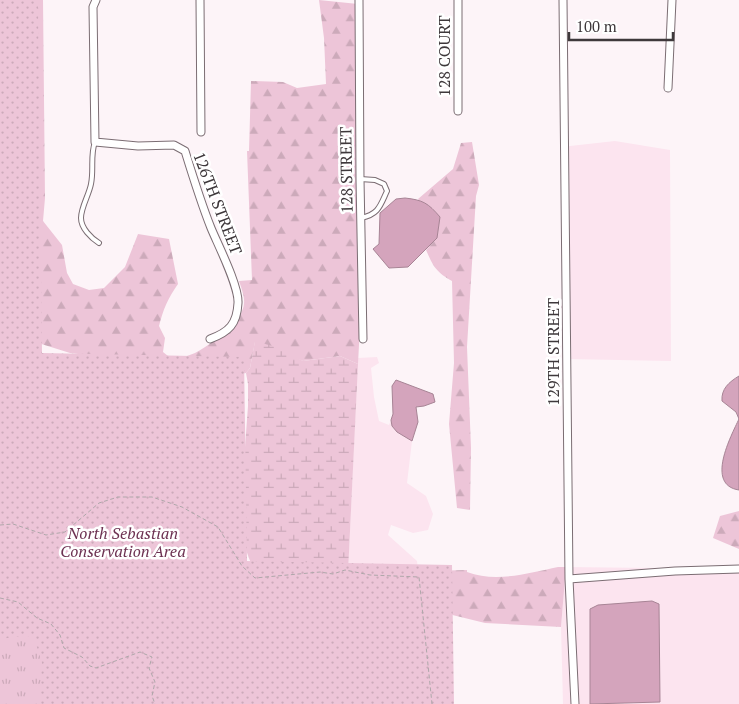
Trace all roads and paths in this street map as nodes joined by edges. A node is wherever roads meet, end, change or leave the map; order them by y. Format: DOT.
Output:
graph roads {
  1 [pos="96,0"];
  2 [pos="200,0"];
  3 [pos="359,0"];
  4 [pos="458,0"];
  5 [pos="563,0"];
  6 [pos="672,0"];
  7 [pos="668,88"];
  8 [pos="458,111"];
  9 [pos="201,132"];
  10 [pos="95,142"];
  11 [pos="360,179"];
  12 [pos="360,218"];
  13 [pos="99,243"];
  14 [pos="210,339"];
  15 [pos="363,339"];
  16 [pos="0,525"];
  17 [pos="739,569"];
  18 [pos="569,579"];
  19 [pos="0,598"];
  20 [pos="155,704"];
  21 [pos="432,704"];
  22 [pos="575,704"];
  1 -- 10 [label="street"];
  2 -- 9 [label="street"];
  3 -- 11 [label="street, 128 STREET"];
  4 -- 8 [label="street, 128 COURT"];
  5 -- 18 [label="street, 129TH STREET"];
  6 -- 7 [label="street"];
  10 -- 13 [label="lane"];
  10 -- 14 [label="street, 126TH STREET"];
  11 -- 12 [label="street, 128 STREET"];
  11 -- 12 [label="lane"];
  12 -- 15 [label="street, 128 STREET"];
  16 -- 21 [label="path"];
  17 -- 18 [label="street"];
  18 -- 22 [label="street, 129TH STREET"];
  19 -- 20 [label="path"];
}
